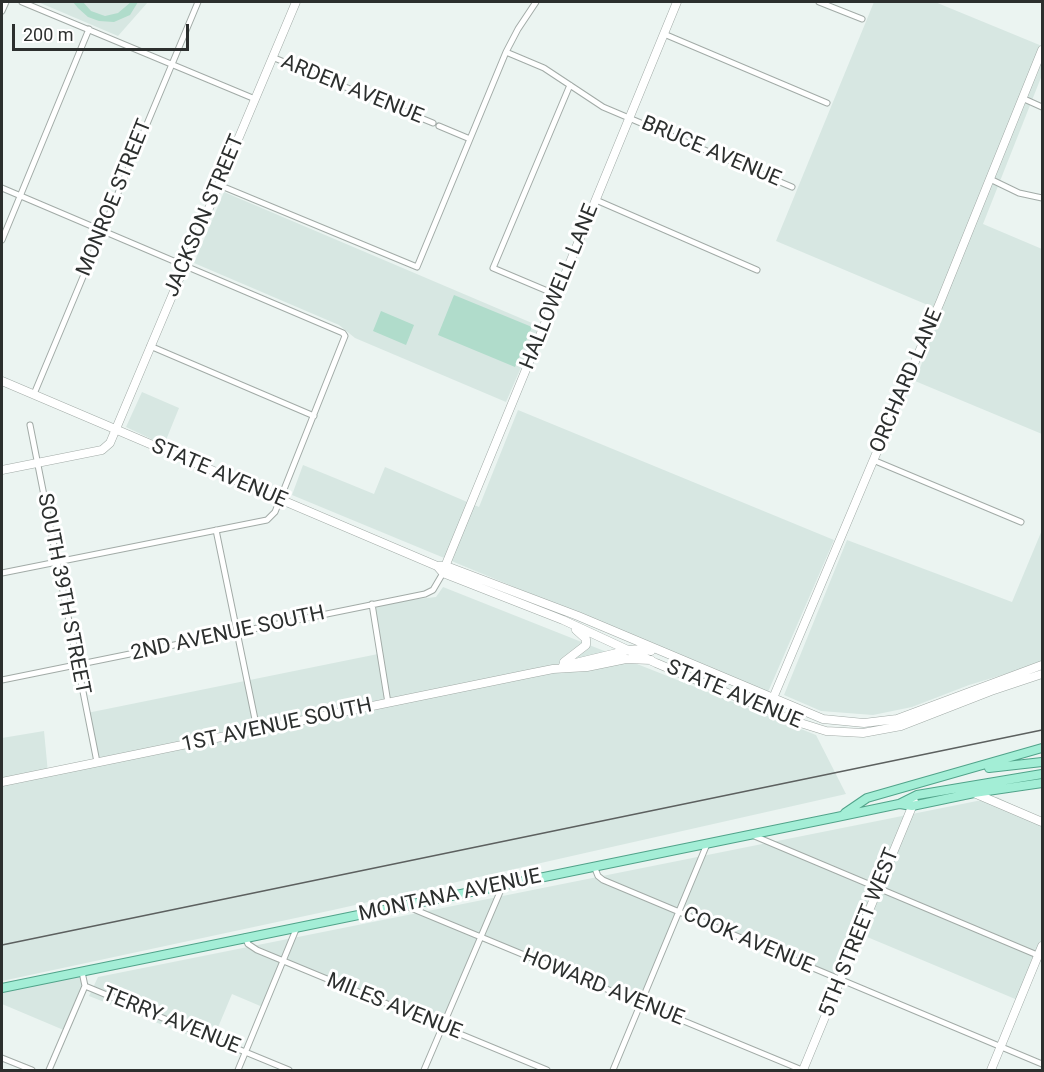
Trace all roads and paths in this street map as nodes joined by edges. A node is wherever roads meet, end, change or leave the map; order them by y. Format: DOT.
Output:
graph roads {
  1 [pos="6,2"];
  2 [pos="22,2"];
  3 [pos="198,2"];
  4 [pos="296,2"];
  5 [pos="536,2"];
  6 [pos="677,2"];
  7 [pos="819,2"];
  8 [pos="2,11"];
  9 [pos="862,19"];
  10 [pos="89,29"];
  11 [pos="664,34"];
  12 [pos="1042,50"];
  13 [pos="506,52"];
  14 [pos="272,57"];
  15 [pos="170,63"];
  16 [pos="570,85"];
  17 [pos="1022,98"];
  18 [pos="255,99"];
  19 [pos="827,103"];
  20 [pos="1042,107"];
  21 [pos="630,117"];
  22 [pos="432,123"];
  23 [pos="439,126"];
  24 [pos="470,139"];
  25 [pos="990,179"];
  26 [pos="219,185"];
  27 [pos="792,187"];
  28 [pos="2,188"];
  29 [pos="20,196"];
  30 [pos="1042,198"];
  31 [pos="597,200"];
  32 [pos="101,231"];
  33 [pos="2,240"];
  34 [pos="186,266"];
  35 [pos="757,270"];
  36 [pos="557,295"];
  37 [pos="150,346"];
  38 [pos="2,381"];
  39 [pos="34,394"];
  40 [pos="314,416"];
  41 [pos="30,425"];
  42 [pos="116,431"];
  43 [pos="873,460"];
  44 [pos="37,463"];
  45 [pos="2,470"];
  46 [pos="280,500"];
  47 [pos="1021,522"];
  48 [pos="216,530"];
  49 [pos="57,562"];
  50 [pos="442,568"];
  51 [pos="2,573"];
  52 [pos="372,604"];
  53 [pos="563,620"];
  54 [pos="238,632"];
  55 [pos="629,650"];
  56 [pos="651,660"];
  57 [pos="77,664"];
  58 [pos="1042,665"];
  59 [pos="553,669"];
  60 [pos="1042,674"];
  61 [pos="716,675"];
  62 [pos="2,680"];
  63 [pos="773,699"];
  64 [pos="388,702"];
  65 [pos="768,710"];
  66 [pos="257,729"];
  67 [pos="1042,748"];
  68 [pos="97,762"];
  69 [pos="1042,762"];
  70 [pos="967,770"];
  71 [pos="1042,774"];
  72 [pos="2,782"];
  73 [pos="1042,783"];
  74 [pos="974,793"];
  75 [pos="917,795"];
  76 [pos="899,804"];
  77 [pos="912,806"];
  78 [pos="837,817"];
  79 [pos="1042,822"];
  80 [pos="750,834"];
  81 [pos="708,843"];
  82 [pos="594,866"];
  83 [pos="503,885"];
  84 [pos="878,889"];
  85 [pos="404,905"];
  86 [pos="679,912"];
  87 [pos="297,927"];
  88 [pos="480,937"];
  89 [pos="245,938"];
  90 [pos="1042,946"];
  91 [pos="1041,956"];
  92 [pos="283,962"];
  93 [pos="82,972"];
  94 [pos="841,981"];
  95 [pos="85,986"];
  96 [pos="2,988"];
  97 [pos="641,1003"];
  98 [pos="442,1027"];
  99 [pos="1000,1047"];
  100 [pos="246,1052"];
  101 [pos="2,1058"];
  102 [pos="1042,1064"];
  103 [pos="32,1071"];
  104 [pos="49,1071"];
  105 [pos="238,1071"];
  106 [pos="289,1071"];
  107 [pos="424,1071"];
  108 [pos="547,1071"];
  109 [pos="613,1071"];
  110 [pos="802,1071"];
  111 [pos="991,1071"];
  1 -- 8 [label="street"];
  2 -- 10 [label="street"];
  3 -- 15 [label="street, MONROE STREET"];
  4 -- 14 [label="street, JACKSON STREET"];
  5 -- 13 [label="street"];
  6 -- 11 [label="street, HALLOWELL LANE"];
  7 -- 9 [label="street"];
  10 -- 15 [label="street"];
  10 -- 29 [label="street"];
  11 -- 19 [label="street"];
  11 -- 21 [label="street, HALLOWELL LANE"];
  12 -- 17 [label="street, ORCHARD LANE"];
  13 -- 16 [label="street, BRUCE AVENUE"];
  13 -- 24 [label="street"];
  14 -- 18 [label="street, JACKSON STREET"];
  14 -- 22 [label="street, ARDEN AVENUE"];
  15 -- 18 [label="street"];
  15 -- 32 [label="street, MONROE STREET"];
  16 -- 21 [label="street, BRUCE AVENUE"];
  16 -- 36 [label="street"];
  17 -- 20 [label="street"];
  17 -- 25 [label="street, ORCHARD LANE"];
  18 -- 26 [label="street, JACKSON STREET"];
  21 -- 27 [label="street, BRUCE AVENUE"];
  21 -- 31 [label="street, HALLOWELL LANE"];
  23 -- 24 [label="street, ARDEN AVENUE"];
  24 -- 26 [label="street"];
  25 -- 30 [label="street"];
  25 -- 43 [label="street, ORCHARD LANE"];
  26 -- 34 [label="street, JACKSON STREET"];
  28 -- 29 [label="street"];
  29 -- 32 [label="street"];
  29 -- 33 [label="street"];
  31 -- 35 [label="street"];
  31 -- 36 [label="street, HALLOWELL LANE"];
  32 -- 34 [label="street"];
  32 -- 39 [label="street, MONROE STREET"];
  34 -- 37 [label="street, JACKSON STREET"];
  34 -- 40 [label="street"];
  36 -- 50 [label="street, HALLOWELL LANE"];
  37 -- 40 [label="street"];
  37 -- 42 [label="street, JACKSON STREET"];
  38 -- 39 [label="street, STATE AVENUE"];
  39 -- 42 [label="street, STATE AVENUE"];
  40 -- 46 [label="street"];
  41 -- 44 [label="street, SOUTH 39TH STREET"];
  42 -- 44 [label="street"];
  42 -- 46 [label="street, STATE AVENUE"];
  43 -- 47 [label="street"];
  43 -- 63 [label="street, ORCHARD LANE"];
  44 -- 45 [label="street"];
  44 -- 49 [label="street, SOUTH 39TH STREET"];
  46 -- 48 [label="street"];
  46 -- 50 [label="street, STATE AVENUE"];
  48 -- 49 [label="street"];
  48 -- 54 [label="street"];
  49 -- 51 [label="street"];
  49 -- 57 [label="street, SOUTH 39TH STREET"];
  50 -- 52 [label="street, 2ND AVENUE SOUTH"];
  50 -- 53 [label="street, STATE AVENUE"];
  50 -- 61 [label="street, STATE AVENUE"];
  52 -- 54 [label="street, 2ND AVENUE SOUTH"];
  52 -- 64 [label="street"];
  53 -- 55 [label="street, STATE AVENUE"];
  53 -- 59 [label="street"];
  54 -- 57 [label="street, 2ND AVENUE SOUTH"];
  54 -- 66 [label="street"];
  55 -- 56 [label="street, STATE AVENUE"];
  55 -- 59 [label="street, 1ST AVENUE SOUTH"];
  55 -- 61 [label="street, 1ST AVENUE SOUTH"];
  56 -- 59 [label="street, 1ST AVENUE SOUTH"];
  56 -- 65 [label="street, STATE AVENUE"];
  57 -- 62 [label="street, 2ND AVENUE SOUTH"];
  57 -- 68 [label="street, SOUTH 39TH STREET"];
  58 -- 63 [label="street, STATE AVENUE"];
  59 -- 64 [label="street, 1ST AVENUE SOUTH"];
  60 -- 65 [label="street, STATE AVENUE"];
  61 -- 63 [label="street, STATE AVENUE"];
  63 -- 65 [label="street, ORCHARD LANE"];
  64 -- 66 [label="street, 1ST AVENUE SOUTH"];
  66 -- 68 [label="street, 1ST AVENUE SOUTH"];
  67 -- 70 [label="main road"];
  68 -- 72 [label="street, 1ST AVENUE SOUTH"];
  69 -- 70 [label="main road"];
  70 -- 78 [label="main road"];
  71 -- 75 [label="main road, MONTANA AVENUE"];
  73 -- 74 [label="main road, MONTANA AVENUE"];
  74 -- 77 [label="main road, MONTANA AVENUE"];
  74 -- 79 [label="street"];
  75 -- 76 [label="main road, MONTANA AVENUE"];
  75 -- 77 [label="street, 5TH STREET WEST"];
  76 -- 77 [label="main road, MONTANA AVENUE"];
  76 -- 78 [label="main road, MONTANA AVENUE"];
  77 -- 84 [label="street, 5TH STREET WEST"];
  78 -- 80 [label="main road, MONTANA AVENUE"];
  80 -- 81 [label="main road, MONTANA AVENUE"];
  80 -- 84 [label="street"];
  81 -- 82 [label="main road, MONTANA AVENUE"];
  81 -- 86 [label="street"];
  82 -- 83 [label="main road, MONTANA AVENUE"];
  82 -- 86 [label="street, COOK AVENUE"];
  83 -- 85 [label="main road, MONTANA AVENUE"];
  83 -- 88 [label="street"];
  84 -- 91 [label="street"];
  84 -- 94 [label="street, 5TH STREET WEST"];
  85 -- 87 [label="main road, MONTANA AVENUE"];
  85 -- 88 [label="street, HOWARD AVENUE"];
  86 -- 94 [label="street, COOK AVENUE"];
  86 -- 97 [label="street"];
  87 -- 89 [label="main road, MONTANA AVENUE"];
  87 -- 92 [label="street"];
  88 -- 97 [label="street, HOWARD AVENUE"];
  88 -- 98 [label="street"];
  89 -- 92 [label="street, MILES AVENUE"];
  89 -- 93 [label="main road, MONTANA AVENUE"];
  90 -- 91 [label="street"];
  91 -- 99 [label="street"];
  92 -- 98 [label="street, MILES AVENUE"];
  92 -- 100 [label="street"];
  93 -- 95 [label="street"];
  93 -- 96 [label="main road, MONTANA AVENUE"];
  94 -- 99 [label="street, COOK AVENUE"];
  94 -- 110 [label="street, 5TH STREET WEST"];
  95 -- 100 [label="street, TERRY AVENUE"];
  95 -- 104 [label="street"];
  97 -- 109 [label="street"];
  97 -- 110 [label="street, HOWARD AVENUE"];
  98 -- 107 [label="street"];
  98 -- 108 [label="street, MILES AVENUE"];
  99 -- 102 [label="street, COOK AVENUE"];
  99 -- 111 [label="street"];
  100 -- 105 [label="street"];
  100 -- 106 [label="street, TERRY AVENUE"];
  101 -- 103 [label="street"];
}
